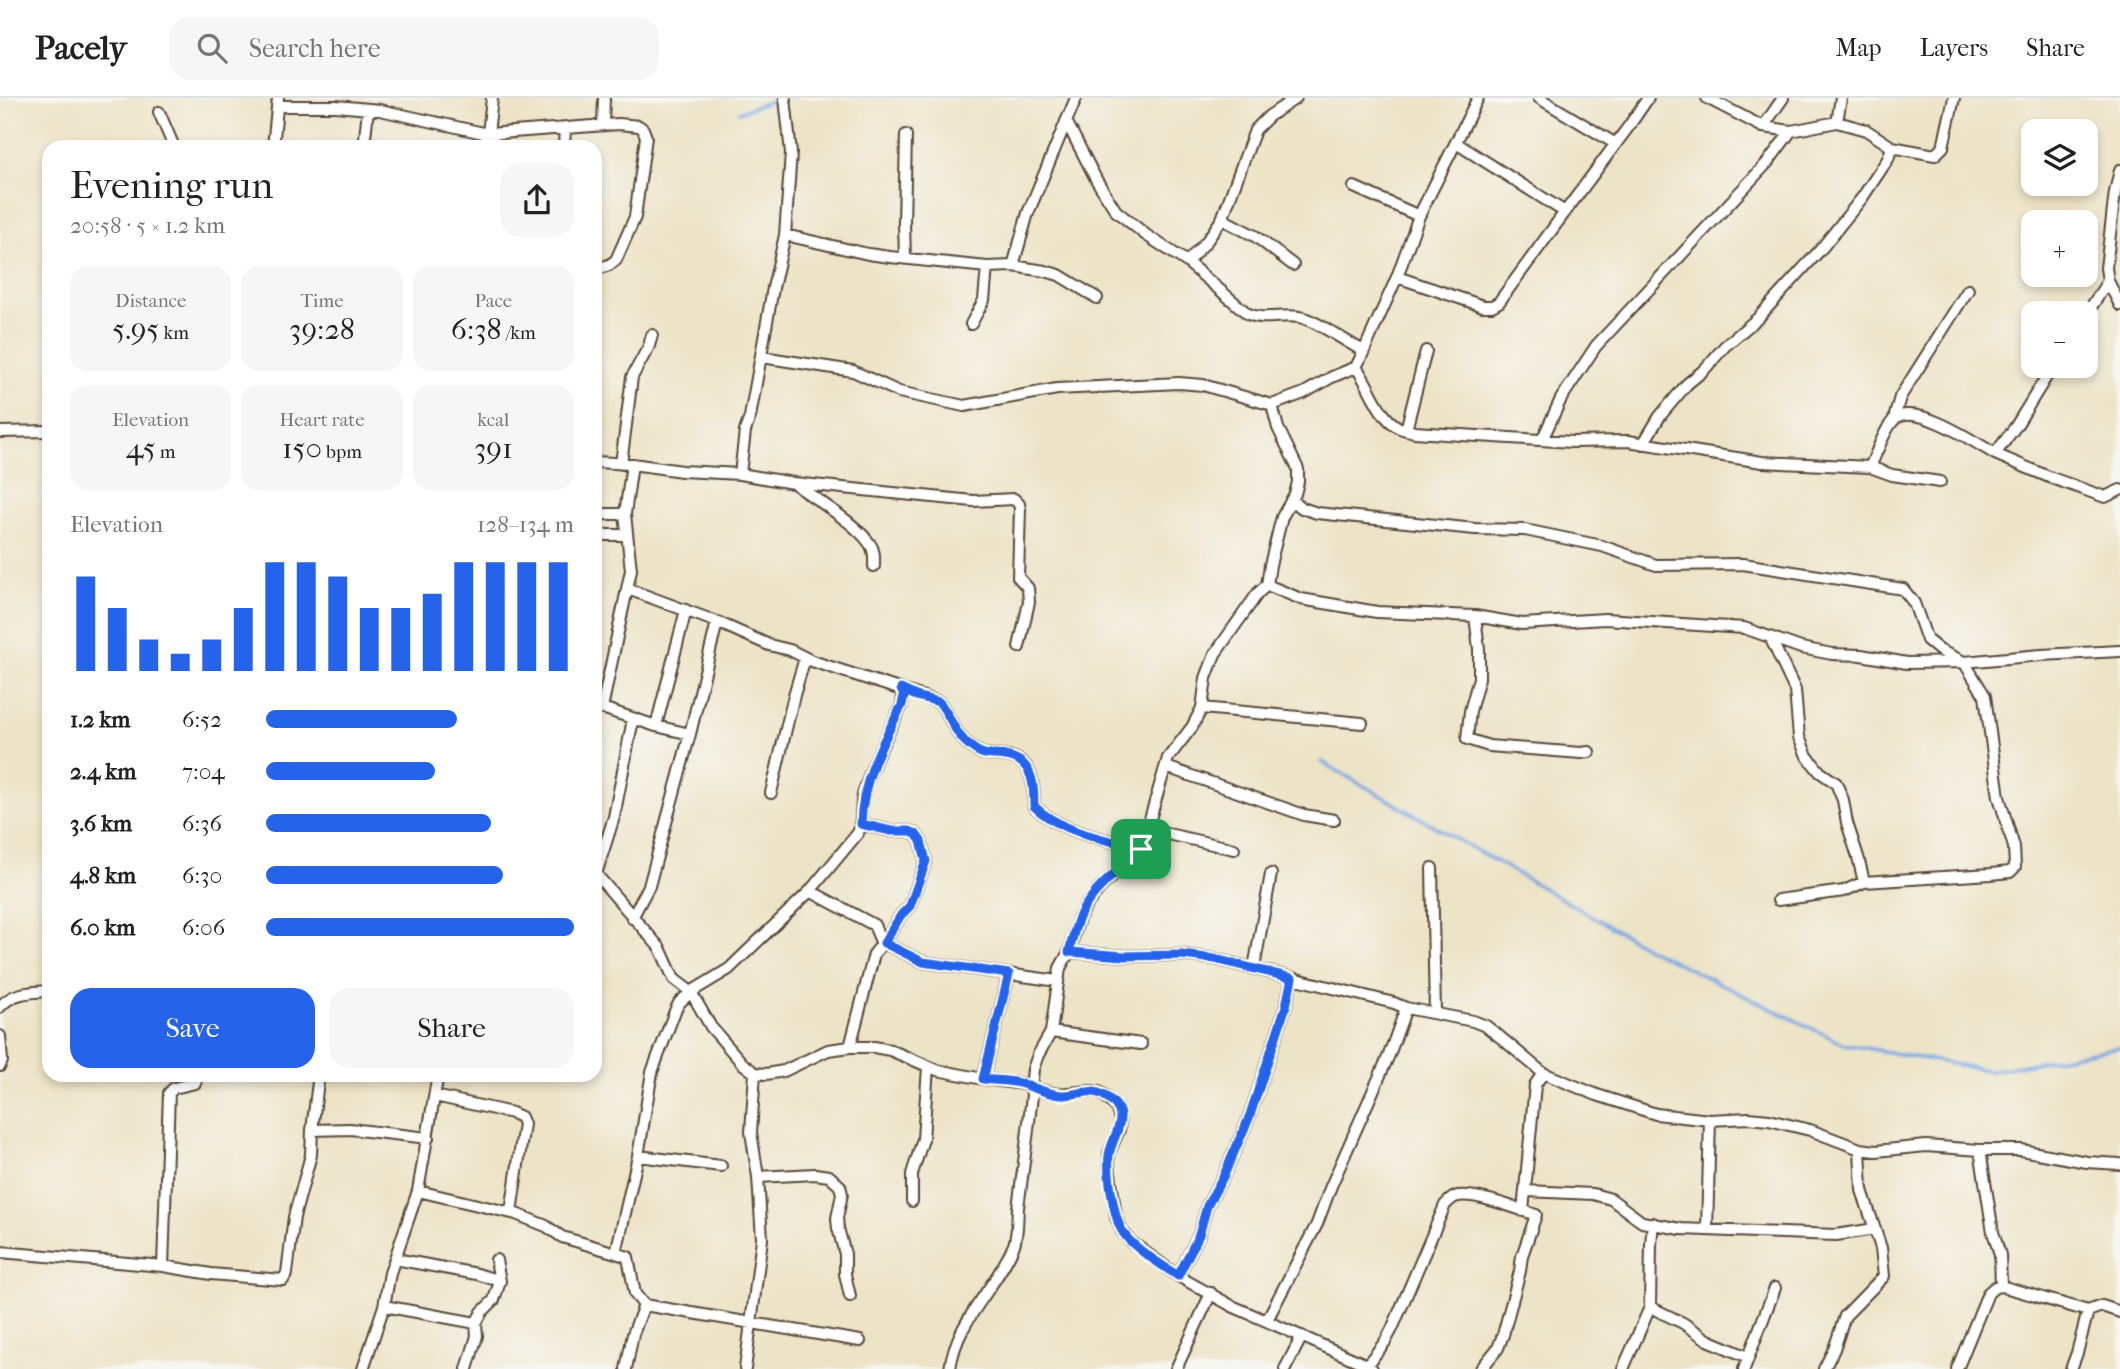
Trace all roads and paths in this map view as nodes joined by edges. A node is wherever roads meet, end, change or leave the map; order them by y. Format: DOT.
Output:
graph roads {
  1 [pos="492,98"];
  2 [pos="604,98"];
  3 [pos="785,98"];
  4 [pos="1076,98"];
  5 [pos="1296,98"];
  6 [pos="1478,98"];
  7 [pos="1539,98"];
  8 [pos="1648,98"];
  9 [pos="1707,98"];
  10 [pos="1783,98"];
  11 [pos="1841,98"];
  12 [pos="1954,98"];
  13 [pos="277,102"];
  14 [pos="368,109"];
  15 [pos="159,112"];
  16 [pos="1066,121"];
  17 [pos="1838,122"];
  18 [pos="603,125"];
  19 [pos="565,127"];
  20 [pos="1763,127"];
  21 [pos="1791,131"];
  22 [pos="488,134"];
  23 [pos="906,135"];
  24 [pos="171,140"];
  25 [pos="274,140"];
  26 [pos="365,140"];
  27 [pos="487,140"];
  28 [pos="564,140"];
  29 [pos="1456,143"];
  30 [pos="1616,144"];
  31 [pos="1892,147"];
  32 [pos="2120,170"];
  33 [pos="1354,187"];
  34 [pos="1565,212"];
  35 [pos="1419,216"];
  36 [pos="1222,219"];
  37 [pos="785,235"];
  38 [pos="905,257"];
  39 [pos="1187,262"];
  40 [pos="1293,265"];
  41 [pos="1013,266"];
  42 [pos="602,267"];
  43 [pos="987,267"];
  44 [pos="1397,277"];
  45 [pos="2108,281"];
  46 [pos="1968,290"];
  47 [pos="1097,298"];
  48 [pos="2095,301"];
  49 [pos="2120,304"];
  50 [pos="971,324"];
  51 [pos="652,335"];
  52 [pos="1364,351"];
  53 [pos="1426,351"];
  54 [pos="762,357"];
  55 [pos="1356,367"];
  56 [pos="2046,378"];
  57 [pos="1272,405"];
  58 [pos="1894,419"];
  59 [pos="1406,430"];
  60 [pos="42,431"];
  61 [pos="0,432"];
  62 [pos="1542,440"];
  63 [pos="1643,444"];
  64 [pos="1995,454"];
  65 [pos="602,462"];
  66 [pos="626,464"];
  67 [pos="1870,467"];
  68 [pos="740,474"];
  69 [pos="1940,482"];
  70 [pos="793,483"];
  71 [pos="2120,490"];
  72 [pos="1291,500"];
  73 [pos="602,514"];
  74 [pos="625,514"];
  75 [pos="602,535"];
  76 [pos="627,535"];
  77 [pos="874,566"];
  78 [pos="1267,585"];
  79 [pos="628,589"];
  80 [pos="686,610"];
  81 [pos="1475,616"];
  82 [pos="717,622"];
  83 [pos="1770,637"];
  84 [pos="1019,647"];
  85 [pos="2120,651"];
  86 [pos="806,657"];
  87 [pos="1964,662"];
  88 [pos="901,689"];
  89 [pos="602,697"];
  90 [pos="1202,708"];
  91 [pos="602,710"];
  92 [pos="633,719"];
  93 [pos="1362,723"];
  94 [pos="656,726"];
  95 [pos="690,734"];
  96 [pos="1589,752"];
  97 [pos="1166,767"];
  98 [pos="771,793"];
  99 [pos="1334,820"];
  100 [pos="861,824"];
  101 [pos="1146,830"];
  102 [pos="1141,849"];
  103 [pos="1234,849"];
  104 [pos="602,855"];
  105 [pos="1432,869"];
  106 [pos="1271,874"];
  107 [pos="602,880"];
  108 [pos="1864,882"];
  109 [pos="810,891"];
  110 [pos="1777,900"];
  111 [pos="632,918"];
  112 [pos="883,944"];
  113 [pos="1069,952"];
  114 [pos="1254,968"];
  115 [pos="1009,974"];
  116 [pos="1292,978"];
  117 [pos="1058,981"];
  118 [pos="42,992"];
  119 [pos="691,992"];
  120 [pos="0,1007"];
  121 [pos="1406,1008"];
  122 [pos="1435,1013"];
  123 [pos="1051,1032"];
  124 [pos="0,1036"];
  125 [pos="1141,1044"];
  126 [pos="850,1047"];
  127 [pos="0,1066"];
  128 [pos="928,1068"];
  129 [pos="755,1073"];
  130 [pos="1543,1073"];
  131 [pos="983,1079"];
  132 [pos="196,1082"];
  133 [pos="317,1082"];
  134 [pos="437,1082"];
  135 [pos="1031,1088"];
  136 [pos="435,1096"];
  137 [pos="1710,1120"];
  138 [pos="312,1130"];
  139 [pos="428,1138"];
  140 [pos="1860,1149"];
  141 [pos="1980,1150"];
  142 [pos="638,1156"];
  143 [pos="2120,1164"];
  144 [pos="721,1166"];
  145 [pos="758,1177"];
  146 [pos="418,1191"];
  147 [pos="1527,1191"];
  148 [pos="912,1201"];
  149 [pos="1523,1210"];
  150 [pos="511,1212"];
  151 [pos="1653,1223"];
  152 [pos="1875,1229"];
  153 [pos="1707,1230"];
  154 [pos="0,1252"];
  155 [pos="616,1253"];
  156 [pos="395,1259"];
  157 [pos="496,1260"];
  158 [pos="163,1266"];
  159 [pos="1178,1276"];
  160 [pos="500,1280"];
  161 [pos="2001,1286"];
  162 [pos="1774,1288"];
  163 [pos="1211,1293"];
  164 [pos="850,1296"];
  165 [pos="644,1305"];
  166 [pos="384,1306"];
  167 [pos="1650,1307"];
  168 [pos="2088,1311"];
  169 [pos="2120,1312"];
  170 [pos="1266,1320"];
  171 [pos="476,1323"];
  172 [pos="751,1324"];
  173 [pos="1302,1336"];
  174 [pos="860,1341"];
  175 [pos="1748,1357"];
  176 [pos="1370,1367"];
  177 [pos="363,1369"];
  178 [pos="467,1369"];
  179 [pos="626,1369"];
  180 [pos="745,1369"];
  181 [pos="950,1369"];
  182 [pos="1176,1369"];
  183 [pos="1285,1369"];
  184 [pos="1481,1369"];
  185 [pos="1623,1369"];
  186 [pos="1744,1369"];
  187 [pos="1824,1369"];
  188 [pos="1957,1369"];
  189 [pos="2071,1369"];
  1 -- 22 [label="street"];
  2 -- 18 [label="street"];
  3 -- 37 [label="street"];
  4 -- 16 [label="street"];
  5 -- 36 [label="street"];
  6 -- 29 [label="street"];
  7 -- 30 [label="street"];
  8 -- 30 [label="street"];
  9 -- 20 [label="street"];
  10 -- 20 [label="street"];
  11 -- 17 [label="street"];
  12 -- 31 [label="street"];
  13 -- 14 [label="street"];
  13 -- 25 [label="street"];
  14 -- 22 [label="street"];
  14 -- 26 [label="street"];
  15 -- 24 [label="street"];
  16 -- 39 [label="street"];
  16 -- 41 [label="street"];
  17 -- 21 [label="street"];
  17 -- 31 [label="street"];
  18 -- 19 [label="street"];
  18 -- 42 [label="street"];
  19 -- 22 [label="street"];
  19 -- 28 [label="street"];
  20 -- 21 [label="street"];
  21 -- 62 [label="street"];
  22 -- 27 [label="street"];
  23 -- 38 [label="street"];
  29 -- 34 [label="street"];
  29 -- 35 [label="street"];
  30 -- 34 [label="street"];
  31 -- 63 [label="street"];
  32 -- 45 [label="street"];
  33 -- 35 [label="street"];
  34 -- 44 [label="street"];
  35 -- 44 [label="street"];
  36 -- 39 [label="street"];
  36 -- 40 [label="street"];
  37 -- 38 [label="street"];
  37 -- 54 [label="street"];
  38 -- 43 [label="street"];
  39 -- 52 [label="street"];
  41 -- 43 [label="street"];
  41 -- 47 [label="street"];
  43 -- 50 [label="street"];
  44 -- 52 [label="street"];
  45 -- 48 [label="street"];
  45 -- 49 [label="street"];
  46 -- 58 [label="street"];
  51 -- 66 [label="street"];
  52 -- 55 [label="street"];
  53 -- 59 [label="street"];
  54 -- 57 [label="street"];
  54 -- 68 [label="street"];
  55 -- 57 [label="street"];
  55 -- 59 [label="street"];
  56 -- 64 [label="street"];
  57 -- 72 [label="street"];
  58 -- 64 [label="street"];
  58 -- 67 [label="street"];
  59 -- 62 [label="street"];
  60 -- 61 [label="street"];
  62 -- 63 [label="street"];
  63 -- 67 [label="street"];
  64 -- 71 [label="street"];
  65 -- 66 [label="street"];
  66 -- 68 [label="street"];
  66 -- 74 [label="street"];
  67 -- 69 [label="street"];
  68 -- 70 [label="street"];
  70 -- 77 [label="street"];
  70 -- 84 [label="street"];
  72 -- 78 [label="street"];
  72 -- 87 [label="street"];
  73 -- 74 [label="street"];
  74 -- 76 [label="street"];
  75 -- 76 [label="street"];
  76 -- 79 [label="street"];
  78 -- 81 [label="street"];
  78 -- 90 [label="street"];
  79 -- 80 [label="street"];
  79 -- 89 [label="street"];
  80 -- 82 [label="street"];
  80 -- 94 [label="street"];
  81 -- 83 [label="street"];
  81 -- 96 [label="street"];
  82 -- 86 [label="street"];
  82 -- 95 [label="street"];
  83 -- 87 [label="street"];
  83 -- 108 [label="street"];
  85 -- 87 [label="street"];
  86 -- 88 [label="street"];
  86 -- 98 [label="street"];
  87 -- 108 [label="street"];
  88 -- 100 [label="street"];
  88 -- 102 [label="street"];
  90 -- 93 [label="street"];
  90 -- 97 [label="street"];
  91 -- 92 [label="street"];
  92 -- 94 [label="street"];
  92 -- 104 [label="street"];
  94 -- 95 [label="street"];
  95 -- 111 [label="street"];
  97 -- 99 [label="street"];
  97 -- 101 [label="street"];
  100 -- 109 [label="street"];
  100 -- 112 [label="street"];
  101 -- 102 [label="street"];
  101 -- 103 [label="street"];
  102 -- 113 [label="street"];
  105 -- 122 [label="street"];
  106 -- 114 [label="street"];
  107 -- 111 [label="street"];
  108 -- 110 [label="street"];
  109 -- 112 [label="street"];
  109 -- 119 [label="street"];
  111 -- 119 [label="street"];
  112 -- 115 [label="street"];
  112 -- 126 [label="street"];
  113 -- 114 [label="street"];
  113 -- 117 [label="street"];
  114 -- 116 [label="street"];
  115 -- 117 [label="street"];
  115 -- 131 [label="street"];
  116 -- 121 [label="street"];
  116 -- 159 [label="street"];
  117 -- 123 [label="street"];
  118 -- 120 [label="street"];
  119 -- 129 [label="street"];
  119 -- 142 [label="street"];
  121 -- 122 [label="street"];
  121 -- 170 [label="street"];
  122 -- 130 [label="street"];
  123 -- 125 [label="street"];
  123 -- 135 [label="street"];
  124 -- 127 [label="street"];
  126 -- 128 [label="street"];
  126 -- 129 [label="street"];
  128 -- 131 [label="street"];
  128 -- 148 [label="street"];
  129 -- 145 [label="street"];
  130 -- 137 [label="street"];
  130 -- 147 [label="street"];
  131 -- 135 [label="street"];
  132 -- 158 [label="street"];
  133 -- 138 [label="street"];
  134 -- 136 [label="street"];
  135 -- 159 [label="street"];
  135 -- 181 [label="street"];
  136 -- 139 [label="street"];
  136 -- 150 [label="street"];
  137 -- 140 [label="street"];
  137 -- 153 [label="street"];
  138 -- 139 [label="street"];
  138 -- 158 [label="street"];
  139 -- 146 [label="street"];
  140 -- 141 [label="street"];
  140 -- 152 [label="street"];
  141 -- 143 [label="street"];
  141 -- 161 [label="street"];
  142 -- 144 [label="street"];
  142 -- 155 [label="street"];
  145 -- 164 [label="street"];
  145 -- 172 [label="street"];
  146 -- 150 [label="street"];
  146 -- 156 [label="street"];
  147 -- 149 [label="street"];
  147 -- 151 [label="street"];
  149 -- 176 [label="street"];
  149 -- 184 [label="street"];
  150 -- 155 [label="street"];
  151 -- 153 [label="street"];
  151 -- 167 [label="street"];
  152 -- 153 [label="street"];
  152 -- 187 [label="street"];
  154 -- 158 [label="street"];
  155 -- 165 [label="street"];
  156 -- 160 [label="street"];
  156 -- 166 [label="street"];
  157 -- 160 [label="street"];
  159 -- 163 [label="street"];
  160 -- 171 [label="street"];
  161 -- 168 [label="street"];
  161 -- 188 [label="street"];
  162 -- 175 [label="street"];
  163 -- 170 [label="street"];
  163 -- 182 [label="street"];
  165 -- 172 [label="street"];
  165 -- 179 [label="street"];
  166 -- 171 [label="street"];
  166 -- 177 [label="street"];
  167 -- 175 [label="street"];
  167 -- 185 [label="street"];
  168 -- 169 [label="street"];
  168 -- 189 [label="street"];
  170 -- 173 [label="street"];
  171 -- 178 [label="street"];
  172 -- 174 [label="street"];
  172 -- 180 [label="street"];
  173 -- 176 [label="street"];
  173 -- 183 [label="street"];
  175 -- 186 [label="street"];
}
